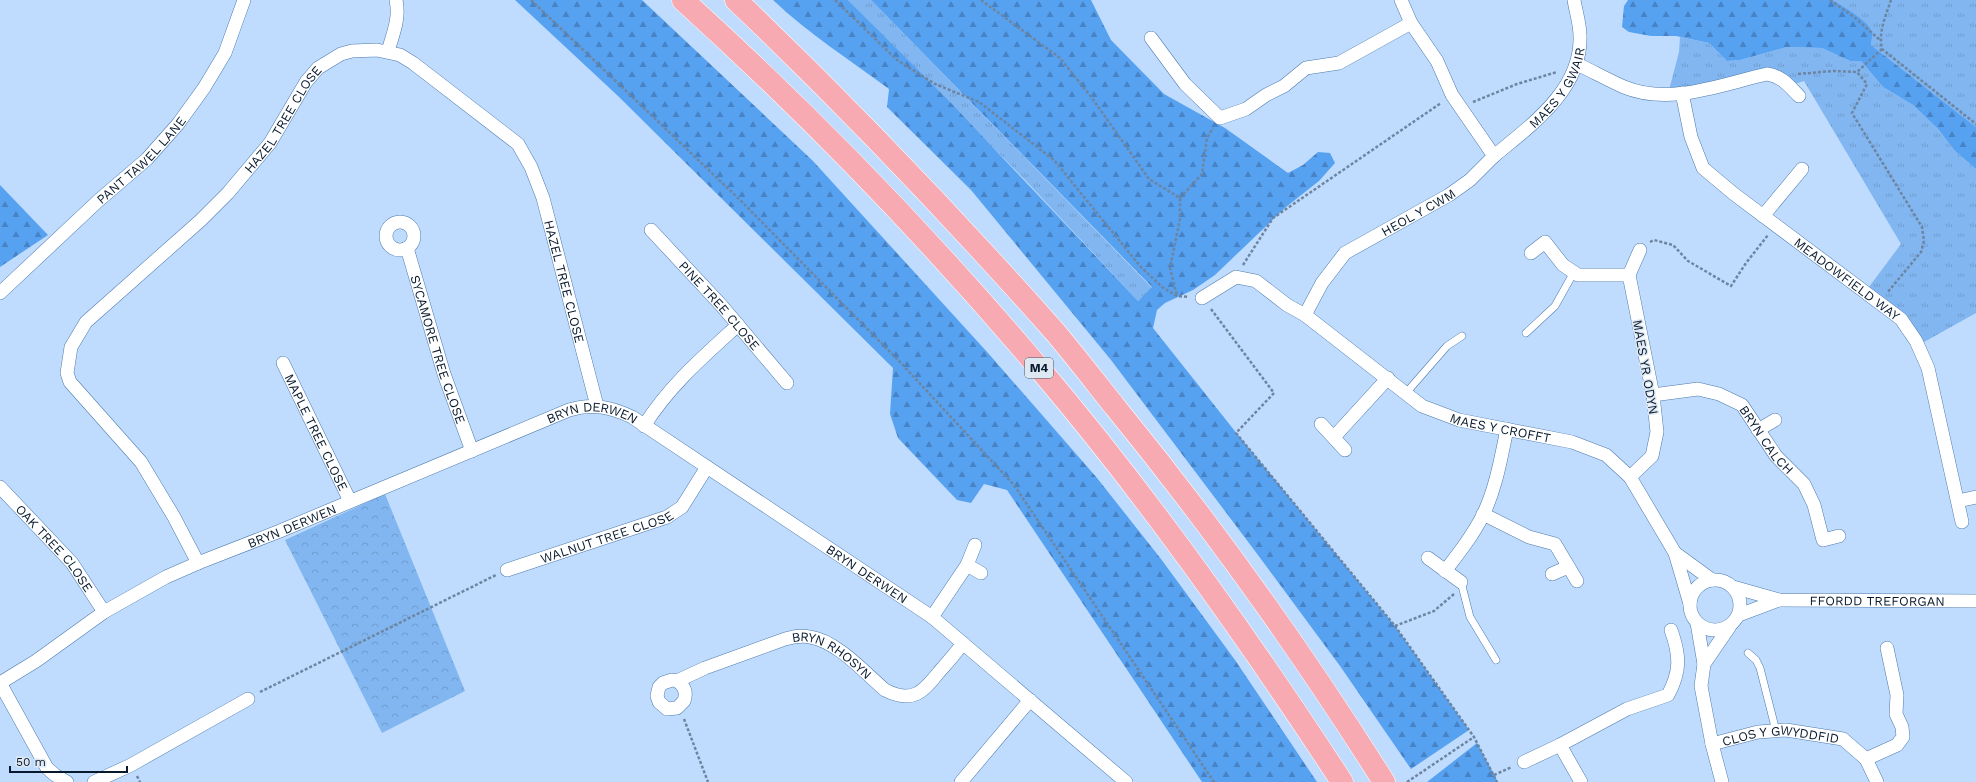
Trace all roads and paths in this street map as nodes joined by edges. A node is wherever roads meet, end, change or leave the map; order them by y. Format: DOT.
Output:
graph roads {
  1 [pos="244,0"];
  2 [pos="396,0"];
  3 [pos="531,0"];
  4 [pos="683,0"];
  5 [pos="736,0"];
  6 [pos="835,0"];
  7 [pos="981,0"];
  8 [pos="1401,0"];
  9 [pos="1574,0"];
  10 [pos="1830,0"];
  11 [pos="1891,0"];
  12 [pos="1411,23"];
  13 [pos="1151,38"];
  14 [pos="1880,41"];
  15 [pos="1882,49"];
  16 [pos="388,51"];
  17 [pos="1576,66"];
  18 [pos="1682,93"];
  19 [pos="1799,96"];
  20 [pos="1456,100"];
  21 [pos="1220,118"];
  22 [pos="1976,124"];
  23 [pos="1494,156"];
  24 [pos="1802,169"];
  25 [pos="1180,198"];
  26 [pos="1763,216"];
  27 [pos="1775,225"];
  28 [pos="651,230"];
  29 [pos="407,248"];
  30 [pos="1640,250"];
  31 [pos="1531,253"];
  32 [pos="1574,272"];
  33 [pos="1629,275"];
  34 [pos="1236,277"];
  35 [pos="0,293"];
  36 [pos="1178,296"];
  37 [pos="1202,298"];
  38 [pos="1879,303"];
  39 [pos="1305,315"];
  40 [pos="738,325"];
  41 [pos="1526,333"];
  42 [pos="1462,336"];
  43 [pos="283,363"];
  44 [pos="1388,378"];
  45 [pos="788,383"];
  46 [pos="1406,393"];
  47 [pos="1653,395"];
  48 [pos="597,406"];
  49 [pos="1775,420"];
  50 [pos="1321,424"];
  51 [pos="644,426"];
  52 [pos="1506,429"];
  53 [pos="1758,430"];
  54 [pos="1334,437"];
  55 [pos="472,450"];
  56 [pos="1345,450"];
  57 [pos="707,467"];
  58 [pos="1630,477"];
  59 [pos="0,488"];
  60 [pos="1976,497"];
  61 [pos="350,501"];
  62 [pos="1958,501"];
  63 [pos="1483,514"];
  64 [pos="1962,522"];
  65 [pos="1839,536"];
  66 [pos="975,545"];
  67 [pos="1675,553"];
  68 [pos="1428,558"];
  69 [pos="198,563"];
  70 [pos="967,565"];
  71 [pos="1568,567"];
  72 [pos="507,570"];
  73 [pos="1446,571"];
  74 [pos="981,573"];
  75 [pos="1552,574"];
  76 [pos="1712,580"];
  77 [pos="1577,581"];
  78 [pos="1461,582"];
  79 [pos="1733,587"];
  80 [pos="1779,600"];
  81 [pos="1976,601"];
  82 [pos="1690,604"];
  83 [pos="104,612"];
  84 [pos="1739,615"];
  85 [pos="932,616"];
  86 [pos="1697,623"];
  87 [pos="1396,626"];
  88 [pos="1730,626"];
  89 [pos="1671,630"];
  90 [pos="963,643"];
  91 [pos="1887,648"];
  92 [pos="1748,653"];
  93 [pos="1496,660"];
  94 [pos="1704,664"];
  95 [pos="677,681"];
  96 [pos="0,683"];
  97 [pos="248,699"];
  98 [pos="1030,700"];
  99 [pos="680,707"];
  100 [pos="1776,731"];
  101 [pos="1474,737"];
  102 [pos="1712,744"];
  103 [pos="1560,745"];
  104 [pos="1866,759"];
  105 [pos="1524,762"];
  106 [pos="1494,775"];
  107 [pos="68,782"];
  108 [pos="94,782"];
  109 [pos="708,782"];
  110 [pos="961,782"];
  111 [pos="1126,782"];
  112 [pos="1214,782"];
  113 [pos="1342,782"];
  114 [pos="1384,782"];
  115 [pos="1407,782"];
  116 [pos="1498,782"];
  117 [pos="1582,782"];
  118 [pos="1722,782"];
  119 [pos="1877,782"];
  1 -- 35 [label="street, PANT TAWEL LANE"];
  2 -- 16 [label="street"];
  3 -- 112 [label="path"];
  4 -- 113 [label="highway, M4"];
  5 -- 114 [label="highway, M4"];
  6 -- 36 [label="path"];
  7 -- 25 [label="path"];
  8 -- 12 [label="street"];
  9 -- 17 [label="street, MAES Y GWAIR"];
  10 -- 14 [label="path"];
  11 -- 14 [label="path"];
  12 -- 20 [label="street"];
  12 -- 21 [label="street"];
  13 -- 21 [label="street"];
  14 -- 15 [label="path"];
  15 -- 22 [label="path"];
  15 -- 38 [label="path"];
  16 -- 48 [label="street, HAZEL TREE CLOSE"];
  16 -- 69 [label="street, HAZEL TREE CLOSE"];
  17 -- 18 [label="street"];
  17 -- 20 [label="path"];
  17 -- 23 [label="street, MAES Y GWAIR"];
  18 -- 19 [label="street"];
  18 -- 26 [label="street, MEADOWFIELD WAY"];
  20 -- 23 [label="street"];
  20 -- 34 [label="path"];
  21 -- 25 [label="path"];
  23 -- 39 [label="street, HEOL Y CWM"];
  24 -- 26 [label="street"];
  25 -- 36 [label="path"];
  26 -- 27 [label="street, MEADOWFIELD WAY"];
  27 -- 30 [label="path"];
  27 -- 38 [label="street, MEADOWFIELD WAY"];
  28 -- 40 [label="street, PINE TREE CLOSE"];
  29 -- 55 [label="street, SYCAMORE TREE CLOSE"];
  30 -- 33 [label="street"];
  31 -- 32 [label="street"];
  32 -- 33 [label="street"];
  32 -- 41 [label="lane"];
  33 -- 47 [label="street, MAES YR ODYN"];
  34 -- 37 [label="street"];
  34 -- 39 [label="street"];
  36 -- 37 [label="path"];
  37 -- 87 [label="path"];
  38 -- 62 [label="street, MEADOWFIELD WAY"];
  39 -- 44 [label="street, MAES Y CROFFT"];
  40 -- 45 [label="street, PINE TREE CLOSE"];
  40 -- 51 [label="street"];
  42 -- 46 [label="lane"];
  43 -- 61 [label="street, MAPLE TREE CLOSE"];
  44 -- 46 [label="street, MAES Y CROFFT"];
  44 -- 54 [label="street"];
  46 -- 52 [label="street, MAES Y CROFFT"];
  47 -- 53 [label="street, BRYN CALCH"];
  47 -- 58 [label="street, MAES YR ODYN"];
  48 -- 51 [label="street, BRYN DERWEN"];
  48 -- 55 [label="street, BRYN DERWEN"];
  49 -- 53 [label="street"];
  50 -- 54 [label="street"];
  51 -- 57 [label="street, BRYN DERWEN"];
  52 -- 58 [label="street, MAES Y CROFFT"];
  52 -- 63 [label="street"];
  53 -- 65 [label="street, BRYN CALCH"];
  54 -- 56 [label="street"];
  55 -- 61 [label="street, BRYN DERWEN"];
  57 -- 72 [label="street, WALNUT TREE CLOSE"];
  57 -- 85 [label="street, BRYN DERWEN"];
  58 -- 67 [label="street, MAES Y CROFFT"];
  59 -- 83 [label="street, OAK TREE CLOSE"];
  60 -- 62 [label="street"];
  61 -- 69 [label="street, BRYN DERWEN"];
  62 -- 64 [label="street, MEADOWFIELD WAY"];
  63 -- 71 [label="street"];
  63 -- 73 [label="street"];
  66 -- 70 [label="street"];
  67 -- 76 [label="street, MAES Y CROFFT"];
  67 -- 82 [label="street, MAES Y CROFFT"];
  68 -- 73 [label="street"];
  69 -- 83 [label="street, BRYN DERWEN"];
  70 -- 74 [label="street"];
  70 -- 85 [label="street"];
  71 -- 75 [label="street"];
  71 -- 77 [label="street"];
  72 -- 97 [label="path"];
  73 -- 78 [label="street"];
  76 -- 79 [label="street"];
  76 -- 82 [label="street"];
  78 -- 87 [label="path"];
  78 -- 93 [label="lane"];
  79 -- 80 [label="street, FFORDD TREFORGAN"];
  79 -- 84 [label="street"];
  80 -- 81 [label="street, FFORDD TREFORGAN"];
  80 -- 84 [label="street, FFORDD TREFORGAN"];
  82 -- 86 [label="street"];
  83 -- 96 [label="street, BRYN DERWEN"];
  84 -- 88 [label="street"];
  85 -- 90 [label="street, BRYN DERWEN"];
  86 -- 88 [label="street"];
  86 -- 94 [label="street"];
  87 -- 101 [label="path"];
  88 -- 94 [label="street"];
  89 -- 103 [label="street"];
  90 -- 95 [label="street, BRYN RHOSYN"];
  90 -- 98 [label="street, BRYN DERWEN"];
  91 -- 104 [label="street"];
  92 -- 100 [label="lane"];
  94 -- 102 [label="street"];
  95 -- 99 [label="street"];
  95 -- 99 [label="street, BRYN RHOSYN"];
  96 -- 107 [label="street"];
  97 -- 108 [label="street"];
  98 -- 110 [label="street"];
  98 -- 111 [label="street, BRYN DERWEN"];
  99 -- 109 [label="path"];
  100 -- 102 [label="street, CLOS Y GWYDDFID"];
  100 -- 104 [label="street, CLOS Y GWYDDFID"];
  101 -- 106 [label="path"];
  101 -- 115 [label="path"];
  102 -- 118 [label="street"];
  103 -- 105 [label="street"];
  103 -- 117 [label="street"];
  104 -- 119 [label="street, CLOS Y GWYDDFID"];
  105 -- 106 [label="path"];
  106 -- 116 [label="path"];
}
